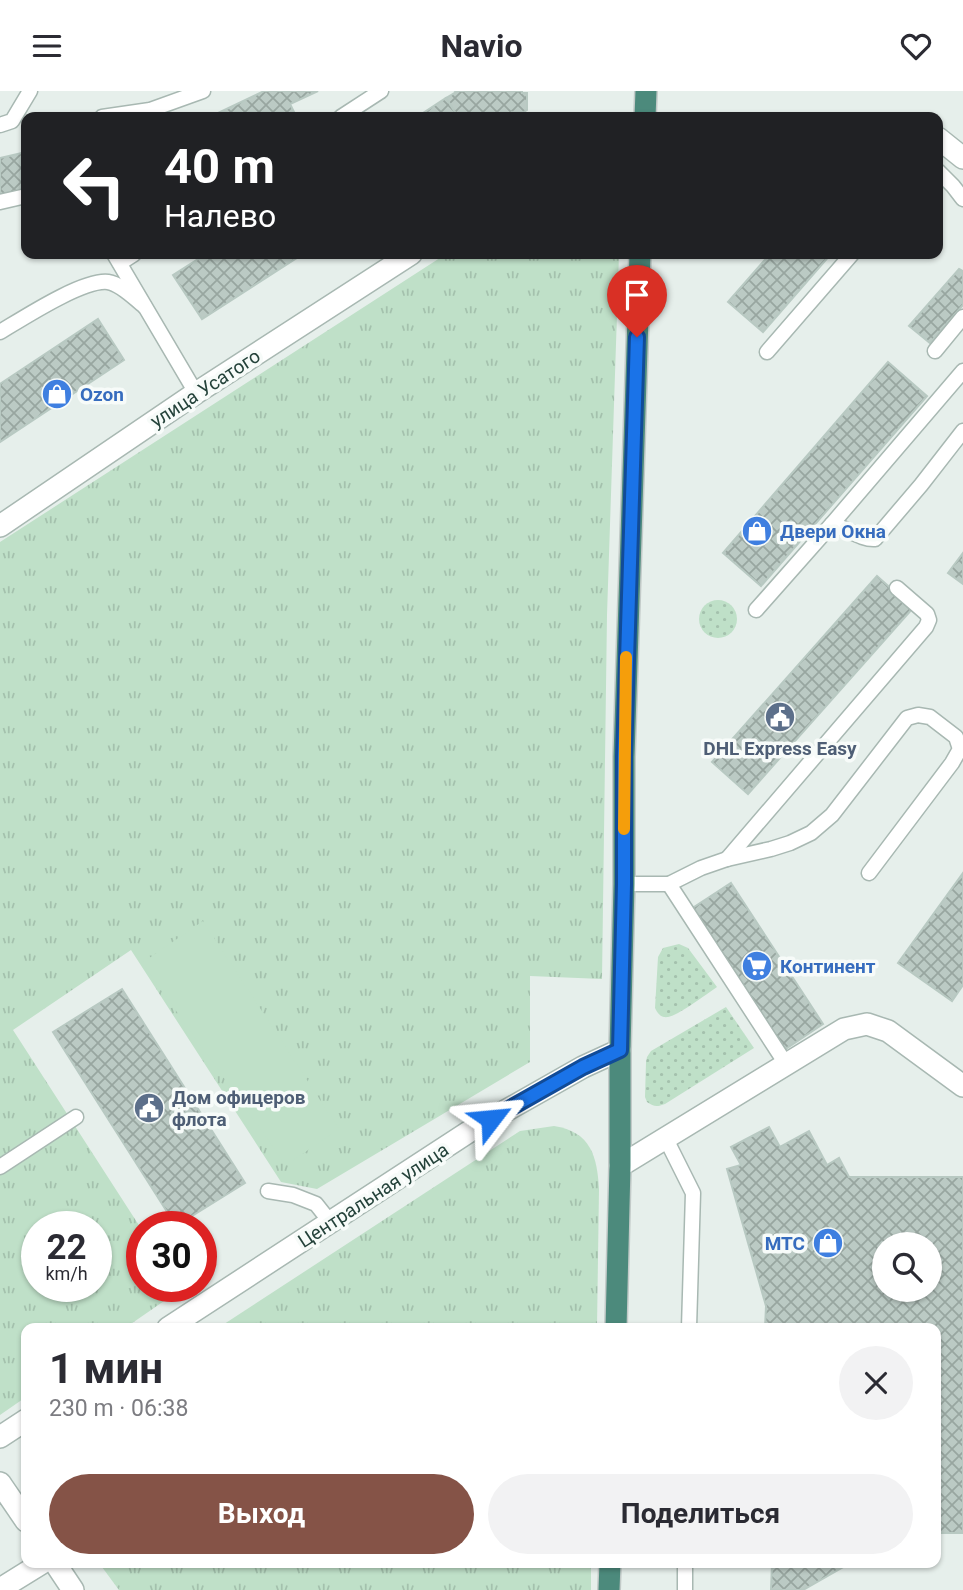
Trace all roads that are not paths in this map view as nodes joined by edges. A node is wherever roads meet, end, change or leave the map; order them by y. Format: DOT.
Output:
graph roads {
  1 [pos="30,91"];
  2 [pos="203,91"];
  3 [pos="381,91"];
  4 [pos="136,112"];
  5 [pos="349,112"];
  6 [pos="13,123"];
  7 [pos="943,142"];
  8 [pos="963,157"];
  9 [pos="943,164"];
  10 [pos="943,176"];
  11 [pos="21,197"];
  12 [pos="963,198"];
  13 [pos="0,202"];
  14 [pos="118,259"];
  15 [pos="403,259"];
  16 [pos="640,259"];
  17 [pos="848,259"];
  18 [pos="144,306"];
  19 [pos="963,317"];
  20 [pos="0,332"];
  21 [pos="935,351"];
  22 [pos="767,352"];
  23 [pos="963,371"];
  24 [pos="196,393"];
  25 [pos="963,431"];
  26 [pos="832,524"];
  27 [pos="0,526"];
  28 [pos="897,588"];
  29 [pos="756,610"];
  30 [pos="727,859"];
  31 [pos="869,873"];
  32 [pos="624,884"];
  33 [pos="669,884"];
  34 [pos="620,1050"];
  35 [pos="786,1064"];
  36 [pos="960,1079"];
  37 [pos="76,1117"];
  38 [pos="665,1137"];
  39 [pos="620,1166"];
  40 [pos="0,1167"];
  41 [pos="268,1191"];
  42 [pos="331,1223"];
  43 [pos="176,1323"];
  44 [pos="617,1323"];
  45 [pos="689,1323"];
  46 [pos="21,1423"];
  47 [pos="0,1437"];
  48 [pos="0,1483"];
  49 [pos="21,1514"];
  50 [pos="34,1568"];
  51 [pos="58,1568"];
  52 [pos="610,1568"];
  53 [pos="685,1568"];
  54 [pos="0,1588"];
  55 [pos="73,1590"];
  56 [pos="609,1590"];
  57 [pos="685,1590"];
  1 -- 6 [label="lane"];
  2 -- 4 [label="lane"];
  3 -- 5 [label="lane"];
  7 -- 8 [label="street"];
  8 -- 9 [label="lane"];
  10 -- 12 [label="lane"];
  11 -- 13 [label="lane"];
  14 -- 18 [label="lane"];
  15 -- 24 [label="street, улица Усатого"];
  16 -- 32 [label="highway"];
  17 -- 22 [label="lane"];
  18 -- 20 [label="lane"];
  18 -- 24 [label="lane"];
  19 -- 21 [label="lane"];
  23 -- 26 [label="lane"];
  24 -- 27 [label="street, улица Усатого"];
  25 -- 26 [label="lane"];
  26 -- 29 [label="lane"];
  28 -- 30 [label="lane"];
  30 -- 31 [label="lane"];
  30 -- 33 [label="lane"];
  32 -- 33 [label="lane"];
  32 -- 34 [label="highway"];
  33 -- 35 [label="lane"];
  34 -- 39 [label="highway"];
  34 -- 42 [label="street, Центральная улица"];
  35 -- 36 [label="street"];
  35 -- 38 [label="street"];
  37 -- 40 [label="lane"];
  38 -- 39 [label="street"];
  38 -- 45 [label="lane"];
  39 -- 44 [label="highway"];
  41 -- 42 [label="lane"];
  42 -- 43 [label="street, Центральная улица"];
  46 -- 47 [label="street"];
  48 -- 49 [label="street"];
  50 -- 54 [label="street"];
  51 -- 55 [label="street"];
  52 -- 56 [label="highway"];
  53 -- 57 [label="lane"];
}
